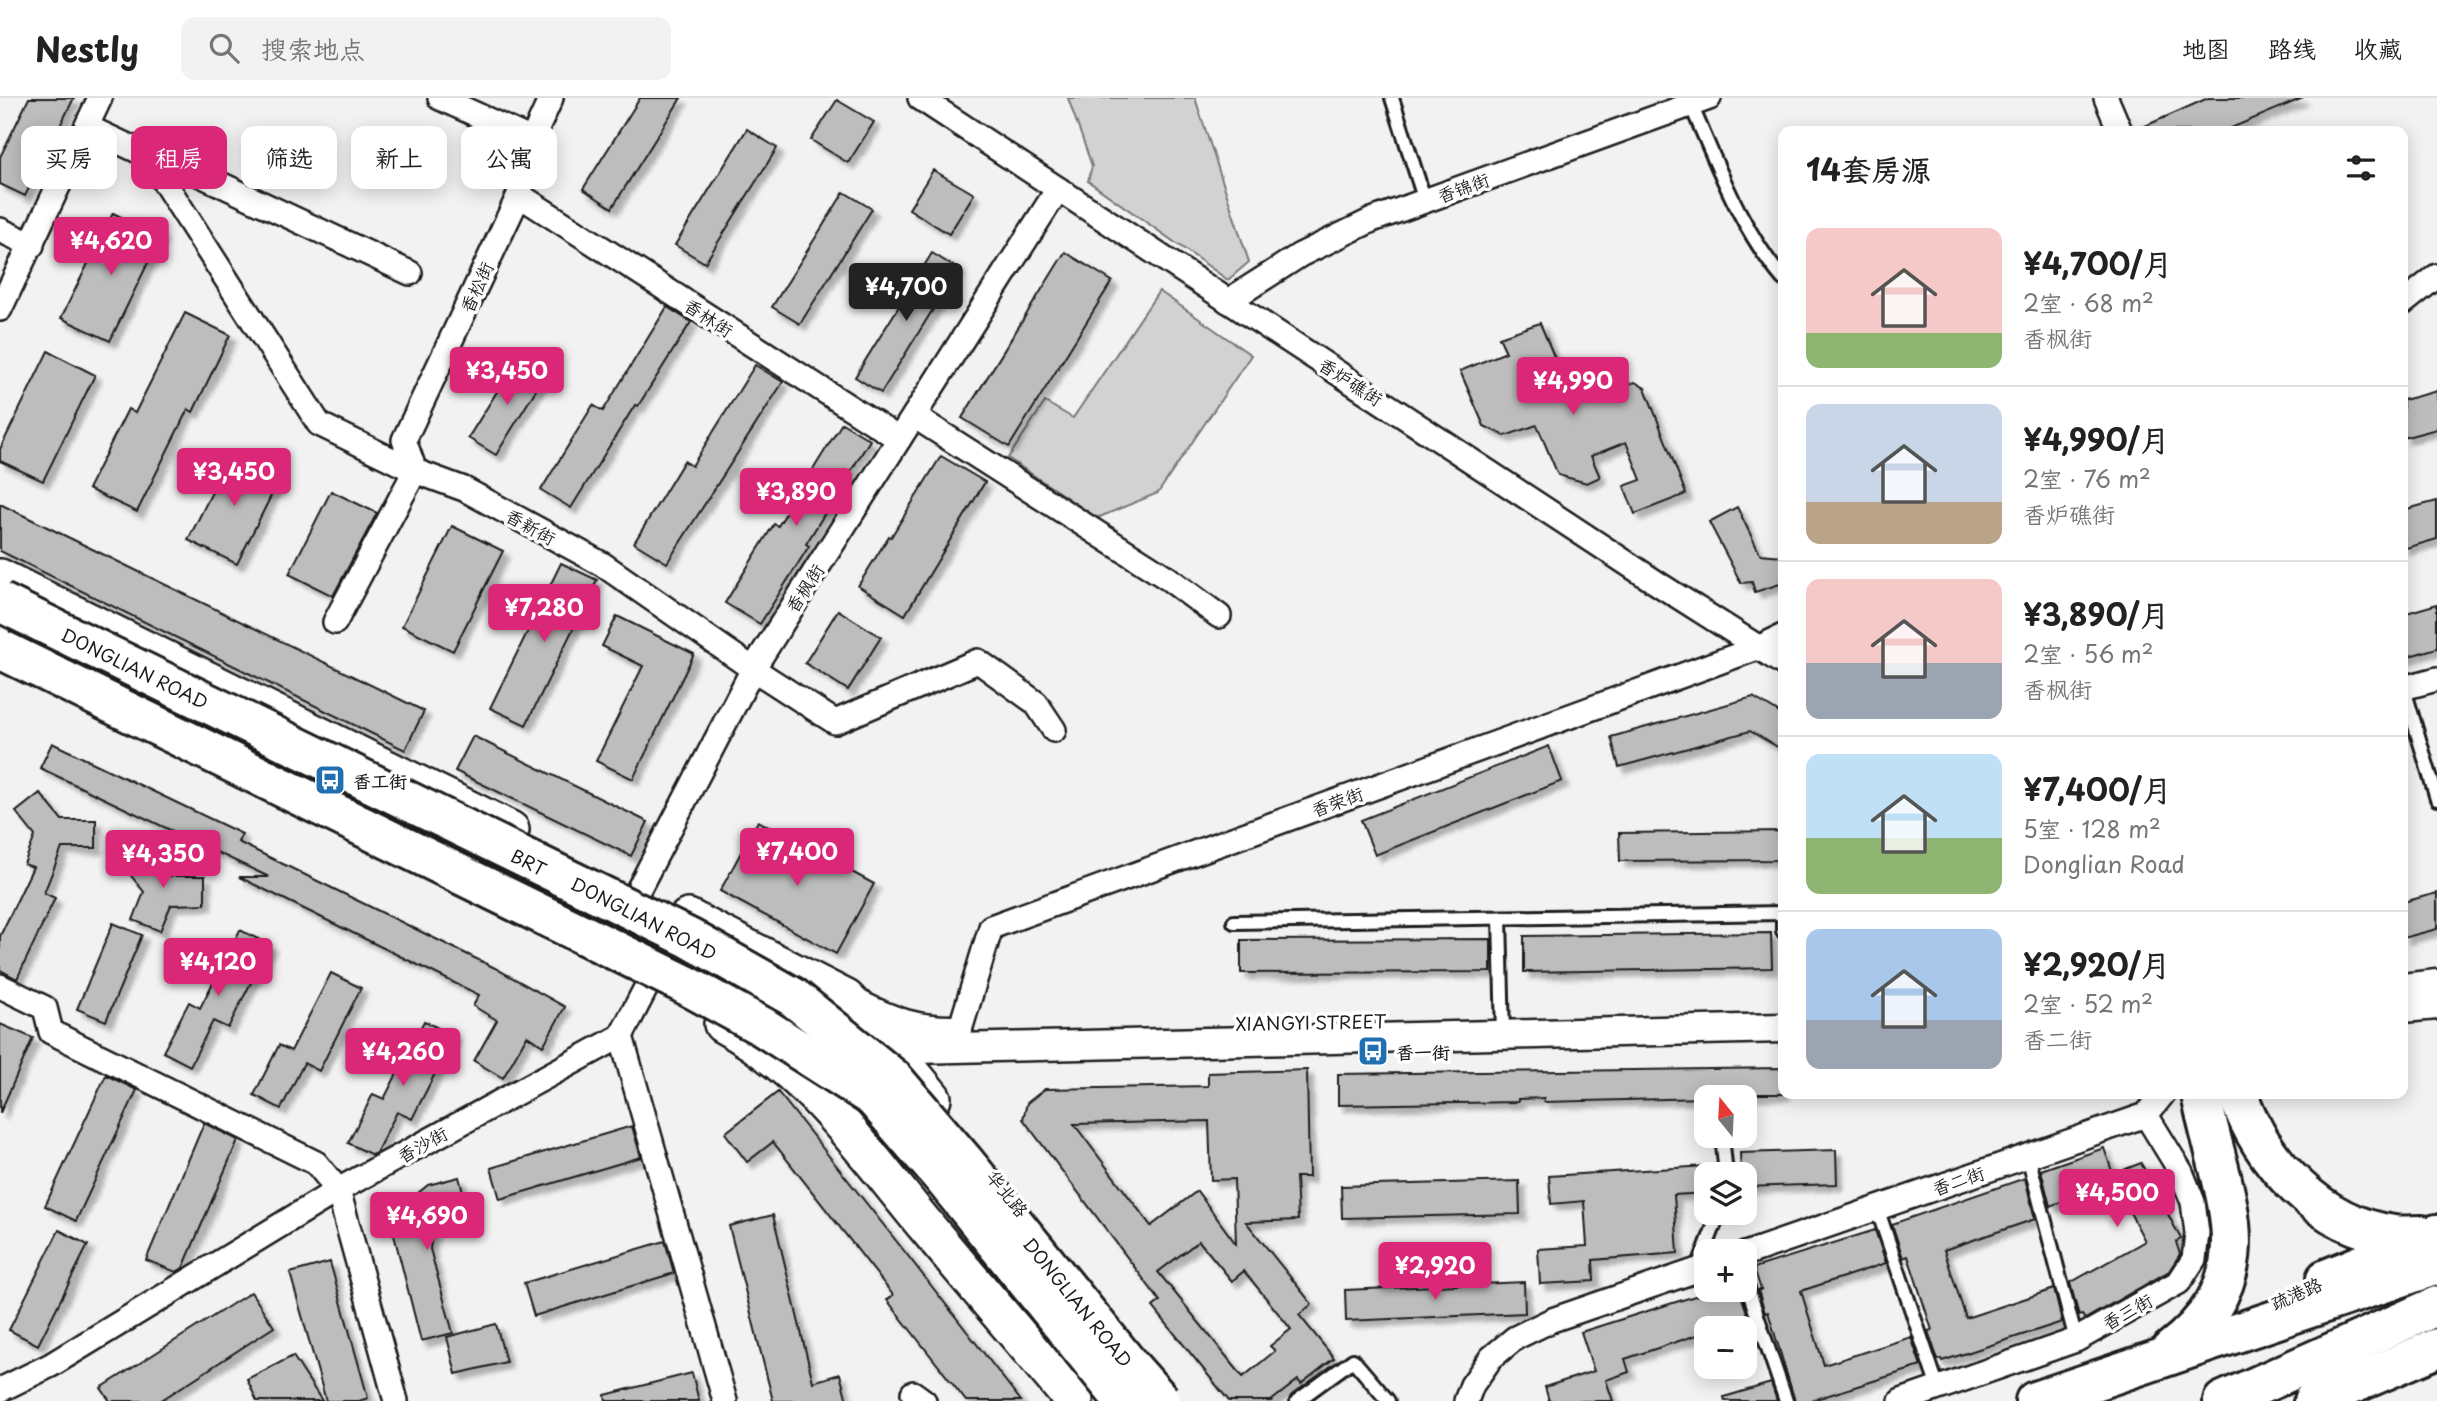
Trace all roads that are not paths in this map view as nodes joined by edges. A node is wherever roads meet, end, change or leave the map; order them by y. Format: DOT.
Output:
graph roads {
  1 [pos="100,98"];
  2 [pos="440,98"];
  3 [pos="551,98"];
  4 [pos="919,98"];
  5 [pos="1392,98"];
  6 [pos="2106,98"];
  7 [pos="1700,101"];
  8 [pos="87,126"];
  9 [pos="501,126"];
  10 [pos="540,126"];
  11 [pos="2118,126"];
  12 [pos="227,187"];
  13 [pos="58,189"];
  14 [pos="169,189"];
  15 [pos="521,189"];
  16 [pos="1058,189"];
  17 [pos="519,195"];
  18 [pos="1425,201"];
  19 [pos="0,230"];
  20 [pos="32,245"];
  21 [pos="410,273"];
  22 [pos="1778,273"];
  23 [pos="2437,276"];
  24 [pos="2408,299"];
  25 [pos="1228,301"];
  26 [pos="0,309"];
  27 [pos="914,416"];
  28 [pos="899,439"];
  29 [pos="415,471"];
  30 [pos="0,578"];
  31 [pos="0,602"];
  32 [pos="1219,616"];
  33 [pos="335,622"];
  34 [pos="1778,638"];
  35 [pos="1760,647"];
  36 [pos="0,649"];
  37 [pos="1778,660"];
  38 [pos="0,668"];
  39 [pos="753,669"];
  40 [pos="2437,679"];
  41 [pos="2408,687"];
  42 [pos="2408,704"];
  43 [pos="1054,730"];
  44 [pos="2437,799"];
  45 [pos="540,891"];
  46 [pos="637,892"];
  47 [pos="1778,913"];
  48 [pos="684,916"];
  49 [pos="1500,919"];
  50 [pos="1234,922"];
  51 [pos="658,962"];
  52 [pos="705,972"];
  53 [pos="2437,984"];
  54 [pos="0,986"];
  55 [pos="2408,987"];
  56 [pos="846,999"];
  57 [pos="2437,1005"];
  58 [pos="2408,1008"];
  59 [pos="1778,1010"];
  60 [pos="1503,1026"];
  61 [pos="1778,1028"];
  62 [pos="960,1030"];
  63 [pos="621,1036"];
  64 [pos="753,1042"];
  65 [pos="892,1049"];
  66 [pos="824,1051"];
  67 [pos="857,1066"];
  68 [pos="2159,1099"];
  69 [pos="2202,1099"];
  70 [pos="2240,1099"];
  71 [pos="2146,1115"];
  72 [pos="2028,1156"];
  73 [pos="338,1190"];
  74 [pos="1877,1208"];
  75 [pos="2436,1244"];
  76 [pos="1757,1250"];
  77 [pos="1694,1271"];
  78 [pos="1752,1302"];
  79 [pos="2437,1306"];
  80 [pos="2076,1340"];
  81 [pos="2437,1348"];
  82 [pos="2158,1360"];
  83 [pos="2437,1365"];
  84 [pos="1938,1388"];
  85 [pos="0,1390"];
  86 [pos="1121,1396"];
  87 [pos="2049,1396"];
  88 [pos="396,1401"];
  89 [pos="725,1401"];
  90 [pos="1074,1401"];
  91 [pos="1150,1401"];
  92 [pos="1161,1401"];
  93 [pos="1177,1401"];
  94 [pos="1297,1401"];
  95 [pos="1388,1401"];
  96 [pos="1466,1401"];
  97 [pos="1786,1401"];
  98 [pos="1901,1401"];
  99 [pos="2223,1401"];
  100 [pos="2313,1401"];
  101 [pos="2325,1401"];
  1 -- 8 [label="street"];
  2 -- 9 [label="street"];
  3 -- 10 [label="street, 香松街"];
  4 -- 16 [label="street, 香炉礁街"];
  5 -- 18 [label="lane"];
  6 -- 11 [label="street"];
  7 -- 18 [label="street, 香锦街"];
  7 -- 22 [label="lane"];
  12 -- 21 [label="street"];
  13 -- 20 [label="street"];
  14 -- 29 [label="street, 香新街"];
  15 -- 17 [label="street, 香松街"];
  16 -- 25 [label="street, 香炉礁街"];
  16 -- 27 [label="street, 香枫街"];
  17 -- 28 [label="street, 香林街"];
  17 -- 29 [label="street, 香松街"];
  18 -- 25 [label="street, 香锦街"];
  19 -- 20 [label="street"];
  20 -- 26 [label="street"];
  23 -- 24 [label="street"];
  25 -- 35 [label="street, 香炉礁街"];
  27 -- 28 [label="street, 香枫街"];
  27 -- 32 [label="street"];
  28 -- 39 [label="street, 香枫街"];
  29 -- 33 [label="street"];
  29 -- 39 [label="street, 香新街"];
  30 -- 46 [label="main road, 华北路"];
  31 -- 92 [label="highway, DONGLIAN ROAD, bridge"];
  34 -- 35 [label="street, 香荣街"];
  35 -- 37 [label="street, 香炉礁街"];
  35 -- 62 [label="street, 香荣街"];
  36 -- 86 [label="highway, DONGLIAN ROAD, bridge"];
  38 -- 51 [label="main road"];
  39 -- 43 [label="street, 香新街"];
  39 -- 46 [label="street, 香枫街"];
  40 -- 41 [label="street"];
  42 -- 44 [label="lane"];
  45 -- 51 [label="lane, BRT"];
  46 -- 48 [label="main road, 华北路"];
  47 -- 49 [label="lane"];
  48 -- 51 [label="street"];
  48 -- 56 [label="main road, 华北路"];
  49 -- 50 [label="lane"];
  49 -- 60 [label="lane"];
  51 -- 52 [label="lane, BRT"];
  51 -- 63 [label="street"];
  51 -- 64 [label="main road"];
  53 -- 55 [label="street"];
  54 -- 73 [label="street"];
  56 -- 62 [label="street, XIANGYI STREET"];
  56 -- 65 [label="main road, 华北路"];
  57 -- 58 [label="street"];
  59 -- 60 [label="street, XIANGYI STREET"];
  60 -- 61 [label="street, XIANGYI STREET"];
  60 -- 62 [label="street, XIANGYI STREET"];
  60 -- 65 [label="street, XIANGYI STREET"];
  63 -- 73 [label="street, 香沙街"];
  63 -- 89 [label="street"];
  64 -- 66 [label="street"];
  64 -- 90 [label="main road"];
  65 -- 66 [label="street"];
  65 -- 93 [label="main road, 华北路"];
  66 -- 86 [label="lane"];
  67 -- 91 [label="lane"];
  68 -- 71 [label="street"];
  69 -- 82 [label="highway"];
  70 -- 75 [label="highway"];
  71 -- 72 [label="street, 香二街"];
  71 -- 80 [label="street, 香三街"];
  72 -- 74 [label="street, 香二街"];
  72 -- 80 [label="lane"];
  73 -- 85 [label="street, 香沙街"];
  73 -- 88 [label="street"];
  74 -- 76 [label="street, 香二街"];
  74 -- 84 [label="lane"];
  75 -- 82 [label="highway, 疏港路"];
  77 -- 96 [label="street"];
  78 -- 97 [label="lane"];
  79 -- 99 [label="highway"];
  80 -- 84 [label="street, 香三街"];
  81 -- 100 [label="highway"];
  82 -- 87 [label="highway"];
  83 -- 101 [label="highway"];
  84 -- 98 [label="street, 香三街"];
  94 -- 95 [label="lane"];
}
